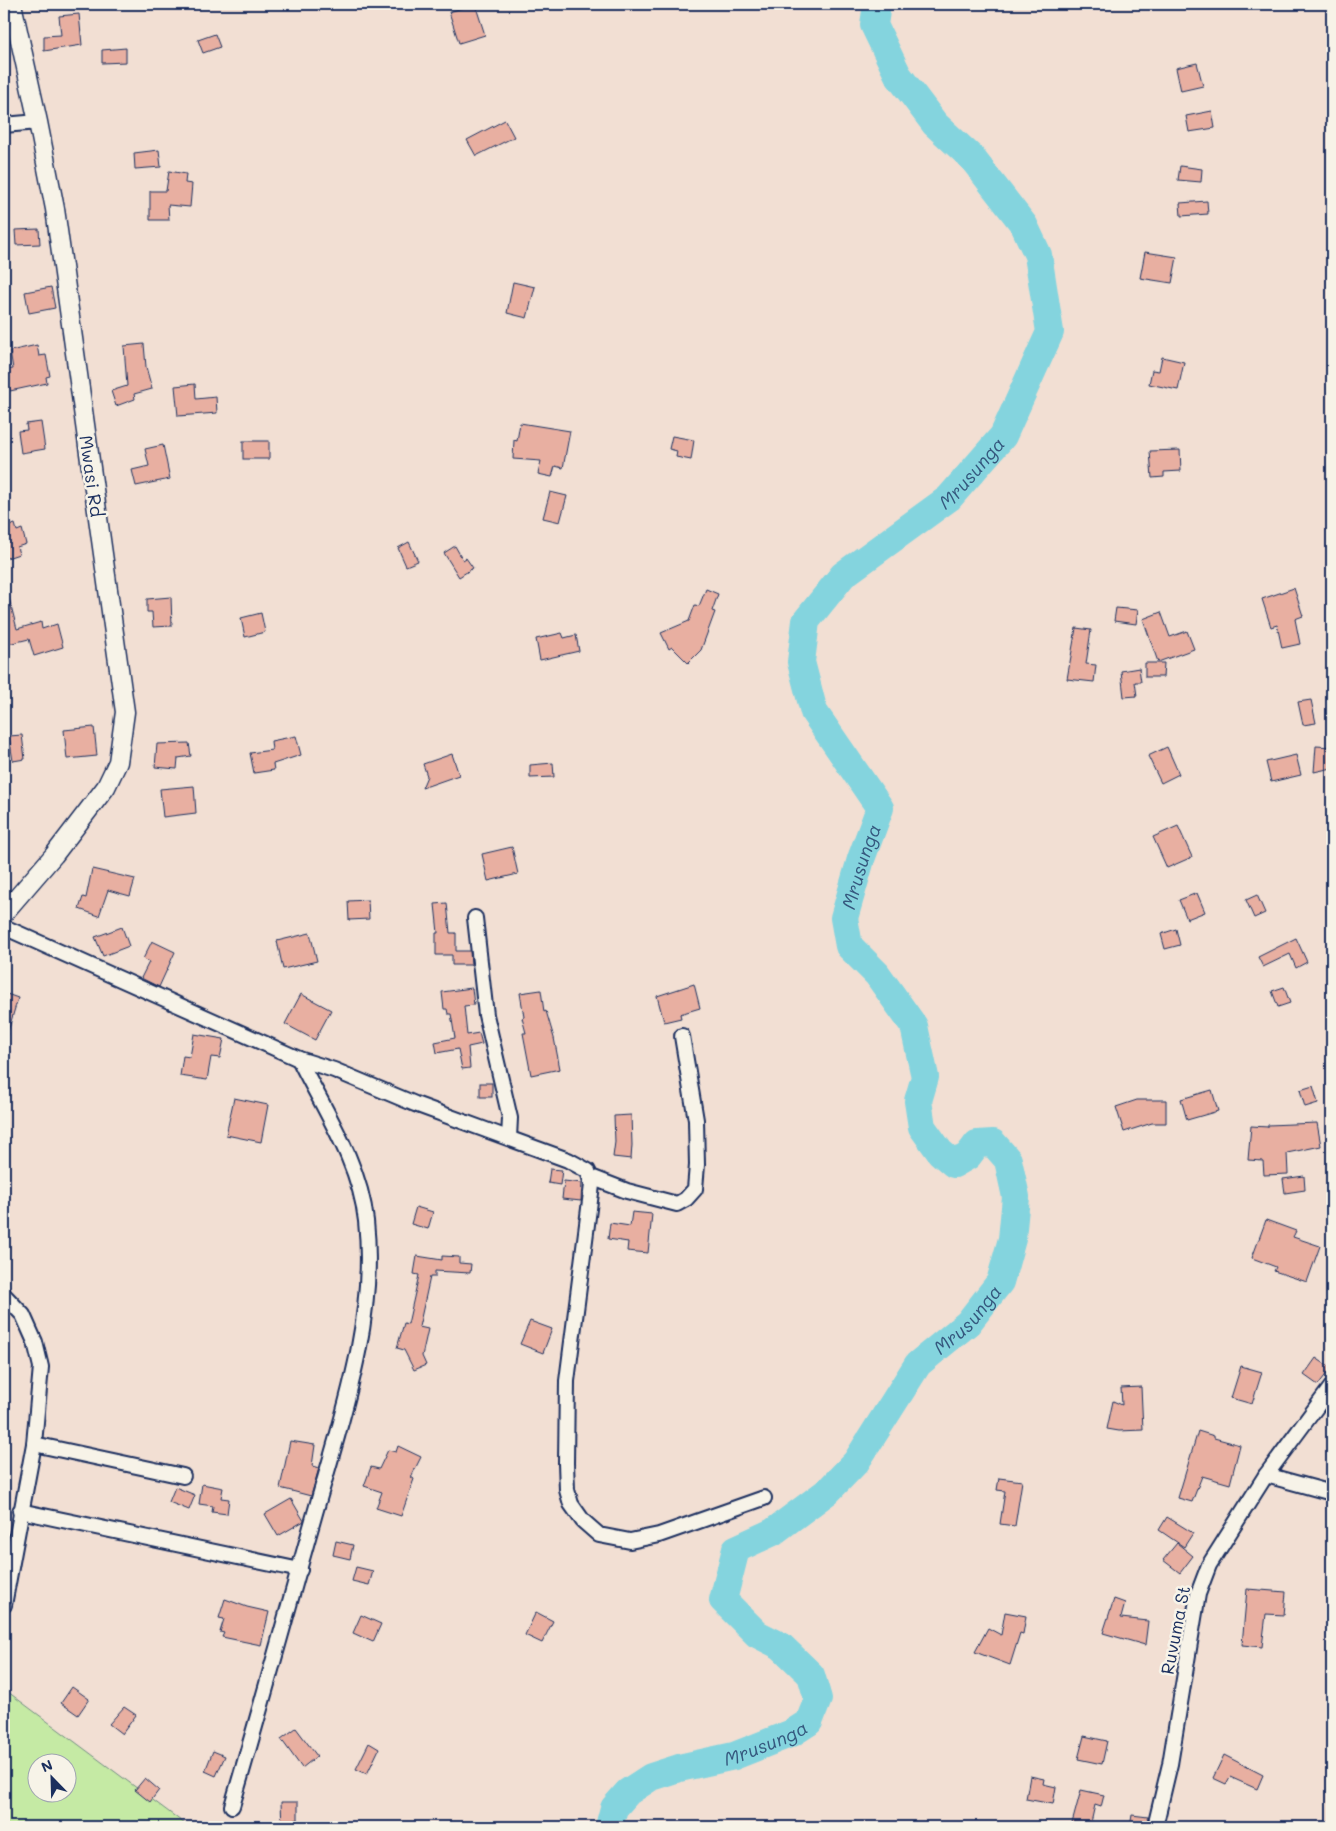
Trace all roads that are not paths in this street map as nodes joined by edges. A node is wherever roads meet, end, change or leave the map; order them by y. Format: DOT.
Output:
graph roads {
  1 [pos="12,4"];
  2 [pos="38,122"];
  3 [pos="4,125"];
  4 [pos="4,913"];
  5 [pos="475,918"];
  6 [pos="4,927"];
  7 [pos="682,1036"];
  8 [pos="299,1059"];
  9 [pos="509,1138"];
  10 [pos="591,1177"];
  11 [pos="4,1295"];
  12 [pos="1332,1386"];
  13 [pos="34,1444"];
  14 [pos="1266,1474"];
  15 [pos="183,1476"];
  16 [pos="1332,1493"];
  17 [pos="764,1498"];
  18 [pos="20,1511"];
  19 [pos="300,1570"];
  20 [pos="4,1605"];
  21 [pos="232,1806"];
  22 [pos="1155,1827"];
  1 -- 2 [label="street, Mwasi Rd"];
  2 -- 3 [label="street"];
  2 -- 4 [label="street, Mwasi Rd"];
  5 -- 9 [label="street"];
  6 -- 8 [label="street"];
  7 -- 10 [label="street"];
  8 -- 9 [label="street"];
  8 -- 19 [label="street"];
  9 -- 10 [label="street"];
  10 -- 17 [label="street"];
  11 -- 13 [label="street"];
  12 -- 14 [label="street, Ruvuma St"];
  13 -- 15 [label="street"];
  13 -- 18 [label="street"];
  14 -- 16 [label="street"];
  14 -- 22 [label="street, Ruvuma St"];
  18 -- 19 [label="street"];
  18 -- 20 [label="street"];
  19 -- 21 [label="street"];
}
